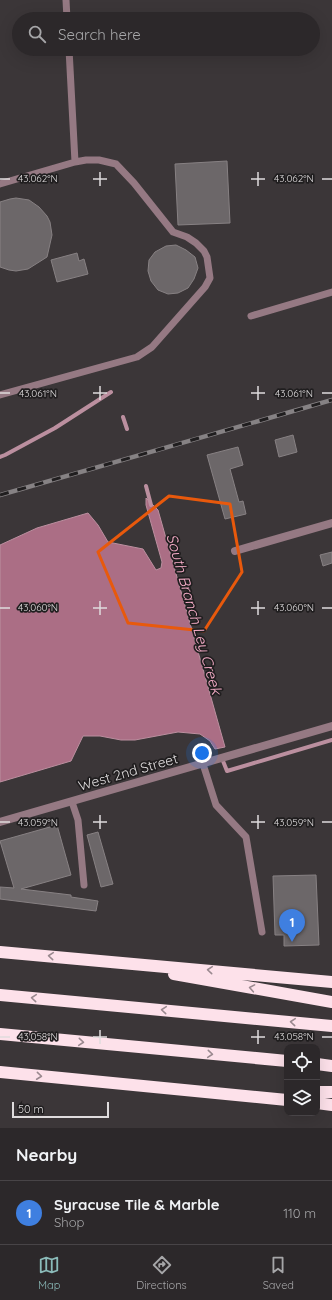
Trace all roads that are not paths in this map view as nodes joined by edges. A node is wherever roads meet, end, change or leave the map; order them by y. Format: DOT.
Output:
graph roads {
  1 [pos="66,0"];
  2 [pos="67,12"];
  3 [pos="69,56"];
  4 [pos="75,162"];
  5 [pos="0,184"];
  6 [pos="332,292"];
  7 [pos="251,316"];
  8 [pos="0,395"];
  9 [pos="332,523"];
  10 [pos="235,551"];
  11 [pos="332,726"];
  12 [pos="203,764"];
  13 [pos="72,802"];
  14 [pos="0,822"];
  15 [pos="84,885"];
  16 [pos="262,932"];
  17 [pos="0,952"];
  18 [pos="90,959"];
  19 [pos="332,982"];
  20 [pos="0,995"];
  21 [pos="332,1002"];
  22 [pos="332,1026"];
  23 [pos="0,1034"];
  24 [pos="284,1061"];
  25 [pos="320,1064"];
  26 [pos="332,1066"];
  27 [pos="0,1072"];
  28 [pos="161,1088"];
  29 [pos="284,1092"];
  30 [pos="320,1092"];
  31 [pos="332,1092"];
  32 [pos="284,1100"];
  33 [pos="320,1103"];
  34 [pos="332,1105"];
  1 -- 2 [label="lane"];
  3 -- 4 [label="lane"];
  4 -- 5 [label="lane"];
  4 -- 8 [label="lane"];
  6 -- 7 [label="lane"];
  9 -- 10 [label="street"];
  11 -- 12 [label="street, West 2nd Street"];
  12 -- 13 [label="street, West 2nd Street"];
  12 -- 16 [label="lane"];
  13 -- 14 [label="street, West 2nd Street"];
  13 -- 15 [label="lane"];
  18 -- 17 [label="highway, one-way"];
  19 -- 18 [label="highway, one-way"];
  21 -- 18 [label="highway, one-way"];
  22 -- 20 [label="highway, one-way"];
  23 -- 24 [label="highway, one-way"];
  25 -- 26 [label="highway"];
  27 -- 28 [label="highway, one-way"];
  28 -- 29 [label="highway"];
  28 -- 32 [label="highway"];
  30 -- 31 [label="highway"];
  33 -- 34 [label="highway"];
}
